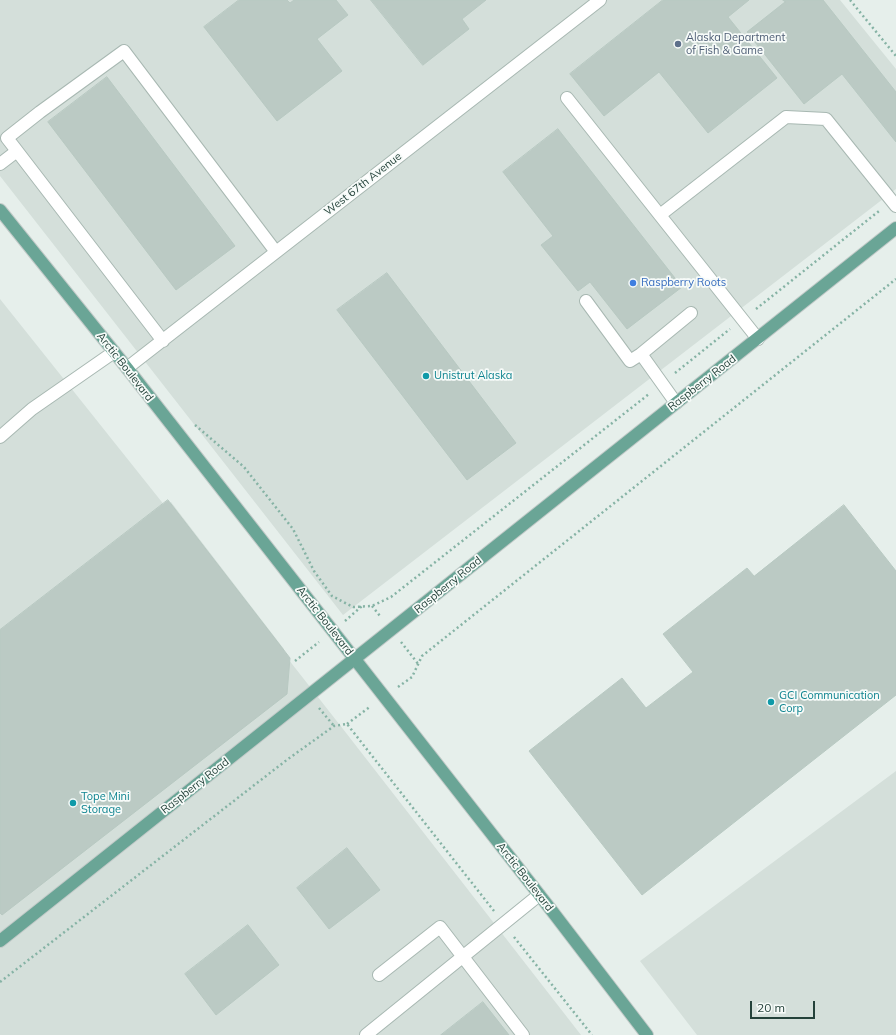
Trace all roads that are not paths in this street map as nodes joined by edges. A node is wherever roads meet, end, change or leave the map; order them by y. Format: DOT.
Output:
graph roads {
  1 [pos="600,0"];
  2 [pos="567,98"];
  3 [pos="17,151"];
  4 [pos="0,164"];
  5 [pos="894,203"];
  6 [pos="0,210"];
  7 [pos="660,215"];
  8 [pos="896,228"];
  9 [pos="276,252"];
  10 [pos="586,301"];
  11 [pos="690,313"];
  12 [pos="758,339"];
  13 [pos="163,341"];
  14 [pos="114,352"];
  15 [pos="641,354"];
  16 [pos="127,368"];
  17 [pos="676,403"];
  18 [pos="1,434"];
  19 [pos="354,659"];
  20 [pos="539,895"];
  21 [pos="0,941"];
  22 [pos="462,956"];
  23 [pos="379,975"];
  24 [pos="642,1033"];
  25 [pos="366,1035"];
  26 [pos="523,1035"];
  1 -- 9 [label="street, West 67th Avenue"];
  2 -- 7 [label="street"];
  3 -- 4 [label="street"];
  3 -- 9 [label="street"];
  3 -- 13 [label="street"];
  5 -- 7 [label="street"];
  6 -- 14 [label="main road, Arctic Boulevard"];
  7 -- 12 [label="street"];
  8 -- 12 [label="main road, Raspberry Road"];
  9 -- 13 [label="street, West 67th Avenue"];
  10 -- 15 [label="street"];
  11 -- 15 [label="street"];
  12 -- 17 [label="main road, Raspberry Road"];
  13 -- 16 [label="street, West 67th Avenue"];
  14 -- 16 [label="main road, Arctic Boulevard"];
  14 -- 18 [label="street"];
  15 -- 17 [label="street"];
  16 -- 19 [label="main road, Arctic Boulevard"];
  17 -- 19 [label="main road, Raspberry Road"];
  19 -- 20 [label="main road, Arctic Boulevard"];
  19 -- 21 [label="main road, Raspberry Road"];
  20 -- 22 [label="street"];
  20 -- 24 [label="main road, Arctic Boulevard"];
  22 -- 23 [label="street"];
  22 -- 25 [label="street"];
  22 -- 26 [label="street"];
}
